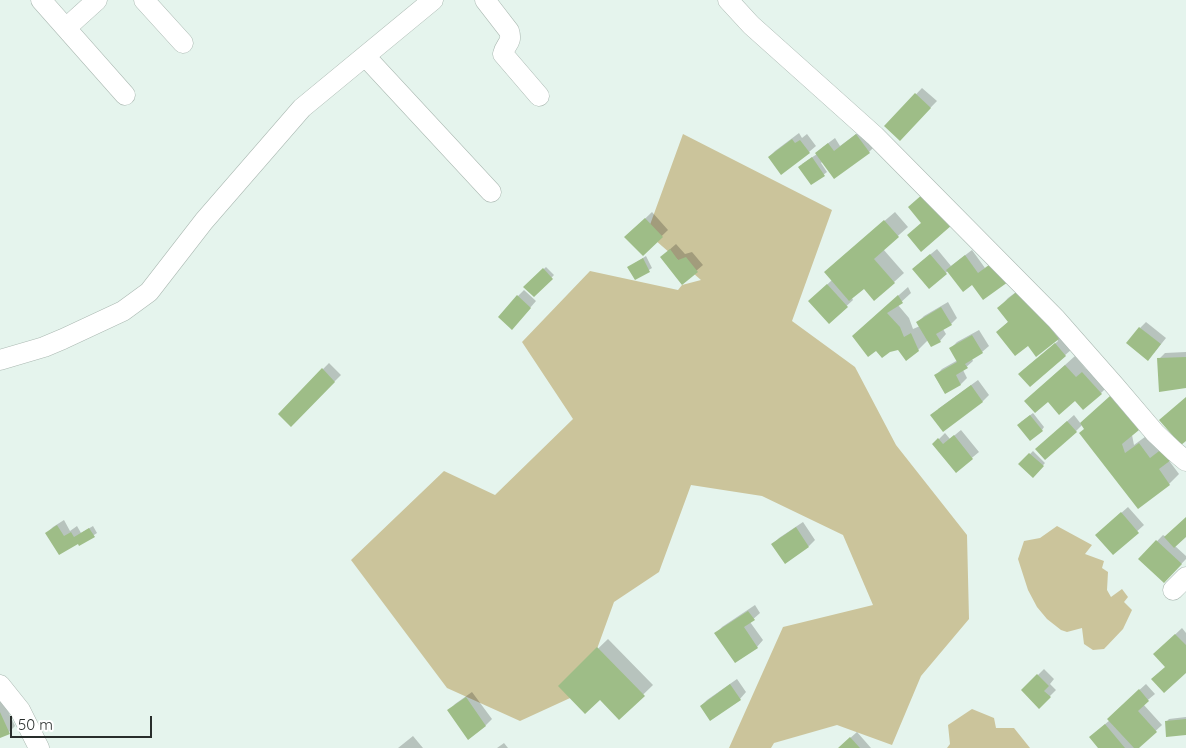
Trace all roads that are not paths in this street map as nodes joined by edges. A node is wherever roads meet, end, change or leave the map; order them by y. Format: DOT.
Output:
graph roads {
  1 [pos="41,0"];
  2 [pos="97,0"];
  3 [pos="144,0"];
  4 [pos="433,0"];
  5 [pos="485,0"];
  6 [pos="728,0"];
  7 [pos="66,28"];
  8 [pos="184,43"];
  9 [pos="365,56"];
  10 [pos="125,95"];
  11 [pos="539,96"];
  12 [pos="491,192"];
  13 [pos="0,360"];
  14 [pos="1186,461"];
  15 [pos="0,685"];
  16 [pos="39,748"];
  1 -- 7 [label="street"];
  2 -- 7 [label="street"];
  3 -- 8 [label="street"];
  4 -- 9 [label="street"];
  5 -- 11 [label="street"];
  6 -- 14 [label="street"];
  7 -- 10 [label="street"];
  9 -- 12 [label="street"];
  9 -- 13 [label="street"];
  15 -- 16 [label="street"];
}
